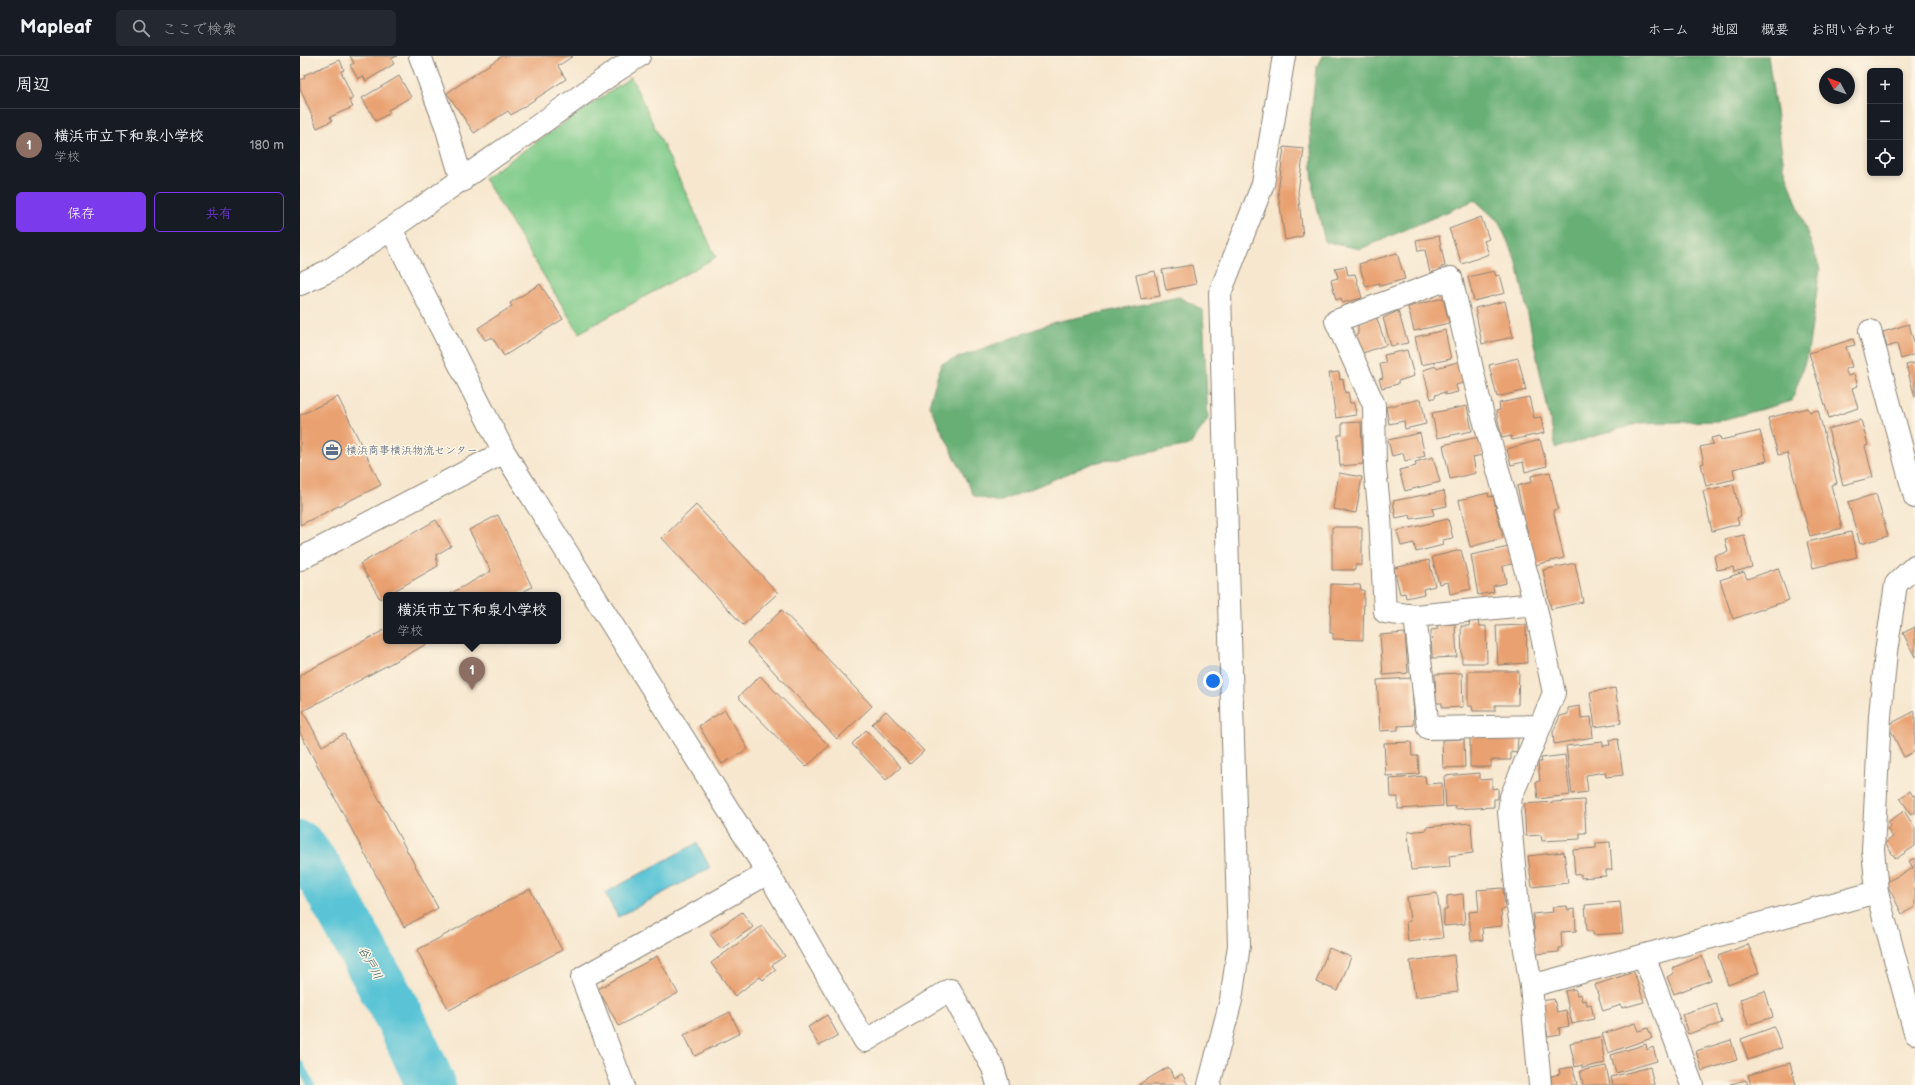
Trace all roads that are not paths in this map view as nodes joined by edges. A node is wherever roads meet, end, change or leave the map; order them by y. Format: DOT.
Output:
graph roads {
  1 [pos="420,56"];
  2 [pos="639,56"];
  3 [pos="1284,56"];
  4 [pos="462,181"];
  5 [pos="391,229"];
  6 [pos="300,284"];
  7 [pos="1870,331"];
  8 [pos="504,452"];
  9 [pos="1915,498"];
  10 [pos="300,560"];
  11 [pos="1915,566"];
  12 [pos="1535,604"];
  13 [pos="1415,616"];
  14 [pos="1540,726"];
  15 [pos="768,873"];
  16 [pos="1877,892"];
  17 [pos="1644,956"];
  18 [pos="1531,986"];
  19 [pos="1915,1033"];
  20 [pos="623,1085"];
  21 [pos="998,1085"];
  22 [pos="1209,1085"];
  23 [pos="1540,1085"];
  24 [pos="1692,1085"];
  1 -- 4 [label="street"];
  2 -- 4 [label="street"];
  3 -- 22 [label="street"];
  4 -- 5 [label="street"];
  5 -- 6 [label="street"];
  5 -- 8 [label="street"];
  7 -- 9 [label="street"];
  8 -- 10 [label="street"];
  8 -- 15 [label="street"];
  11 -- 16 [label="street"];
  12 -- 13 [label="street"];
  12 -- 13 [label="street"];
  12 -- 14 [label="street"];
  13 -- 14 [label="street"];
  14 -- 18 [label="street"];
  15 -- 20 [label="street"];
  15 -- 21 [label="street"];
  16 -- 17 [label="street"];
  16 -- 19 [label="street"];
  17 -- 18 [label="street"];
  17 -- 24 [label="street"];
  18 -- 23 [label="street"];
}
